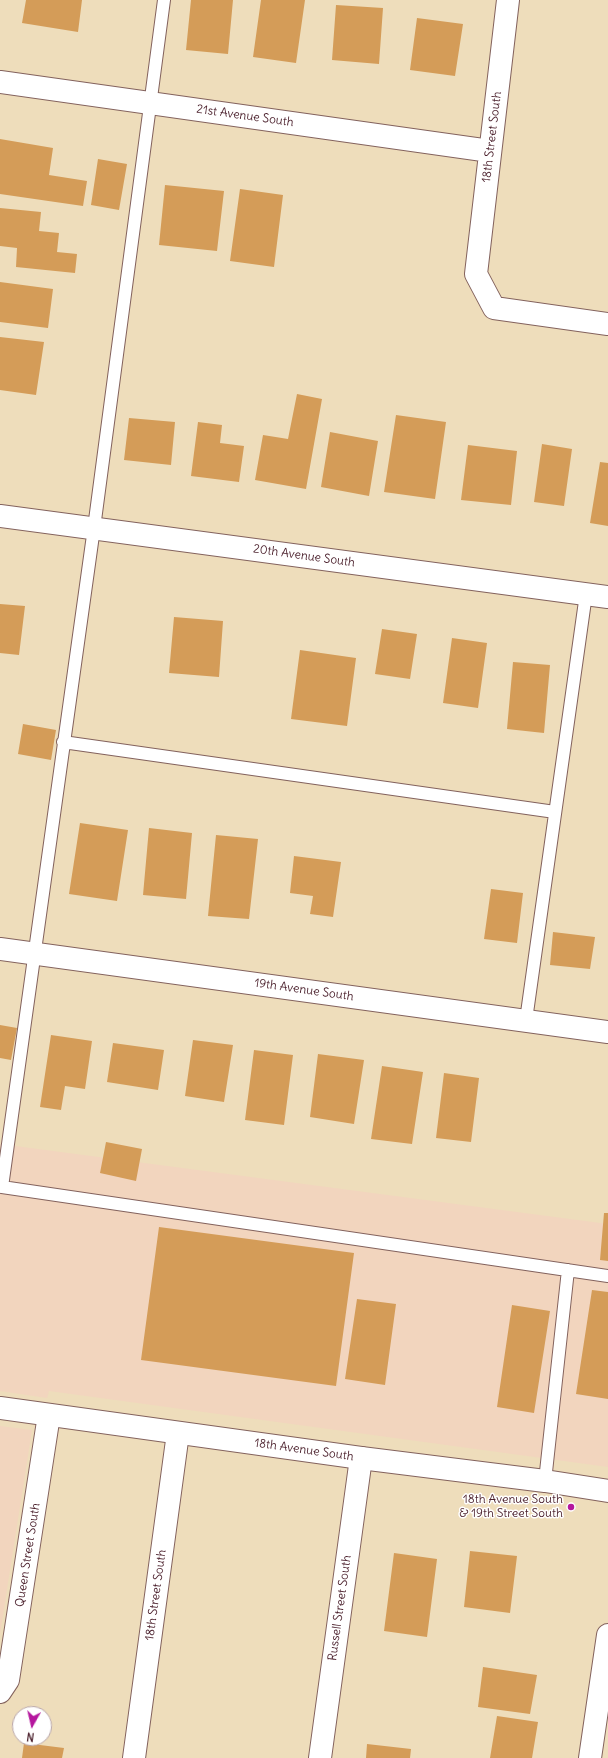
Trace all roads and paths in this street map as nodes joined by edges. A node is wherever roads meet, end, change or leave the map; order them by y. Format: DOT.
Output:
graph roads {
  1 [pos="164,0"];
  2 [pos="508,0"];
  3 [pos="0,82"];
  4 [pos="150,103"];
  5 [pos="490,151"];
  6 [pos="608,324"];
  7 [pos="0,516"];
  8 [pos="94,528"];
  9 [pos="586,594"];
  10 [pos="608,597"];
  11 [pos="63,742"];
  12 [pos="555,812"];
  13 [pos="0,949"];
  14 [pos="34,954"];
  15 [pos="526,1020"];
  16 [pos="608,1032"];
  17 [pos="568,1270"];
  18 [pos="608,1276"];
  19 [pos="0,1408"];
  20 [pos="49,1415"];
  21 [pos="178,1433"];
  22 [pos="361,1458"];
  23 [pos="545,1481"];
  24 [pos="608,1491"];
  25 [pos="608,1635"];
  26 [pos="0,1692"];
  27 [pos="134,1758"];
  28 [pos="320,1758"];
  29 [pos="590,1758"];
  1 -- 4 [label="lane"];
  2 -- 5 [label="street, 18th Street South"];
  3 -- 4 [label="street, 21st Avenue South"];
  4 -- 5 [label="street, 21st Avenue South"];
  4 -- 8 [label="lane"];
  5 -- 6 [label="street, 18th Street South"];
  7 -- 8 [label="street, 20th Avenue South"];
  8 -- 9 [label="street, 20th Avenue South"];
  8 -- 11 [label="lane"];
  9 -- 10 [label="street, 20th Avenue South"];
  9 -- 12 [label="lane"];
  11 -- 12 [label="lane"];
  11 -- 14 [label="lane"];
  12 -- 15 [label="lane"];
  13 -- 14 [label="street, 19th Avenue South"];
  14 -- 15 [label="street, 19th Avenue South"];
  14 -- 17 [label="lane"];
  15 -- 16 [label="street, 19th Avenue South"];
  17 -- 18 [label="lane"];
  17 -- 23 [label="lane"];
  19 -- 20 [label="street, 18th Avenue South"];
  20 -- 21 [label="street, 18th Avenue South"];
  20 -- 26 [label="street, Queen Street South"];
  21 -- 22 [label="street, 18th Avenue South"];
  21 -- 27 [label="street, 18th Street South"];
  22 -- 23 [label="street, 18th Avenue South"];
  22 -- 28 [label="street, Russell Street South"];
  23 -- 24 [label="street, 18th Avenue South"];
  25 -- 29 [label="street"];
}
